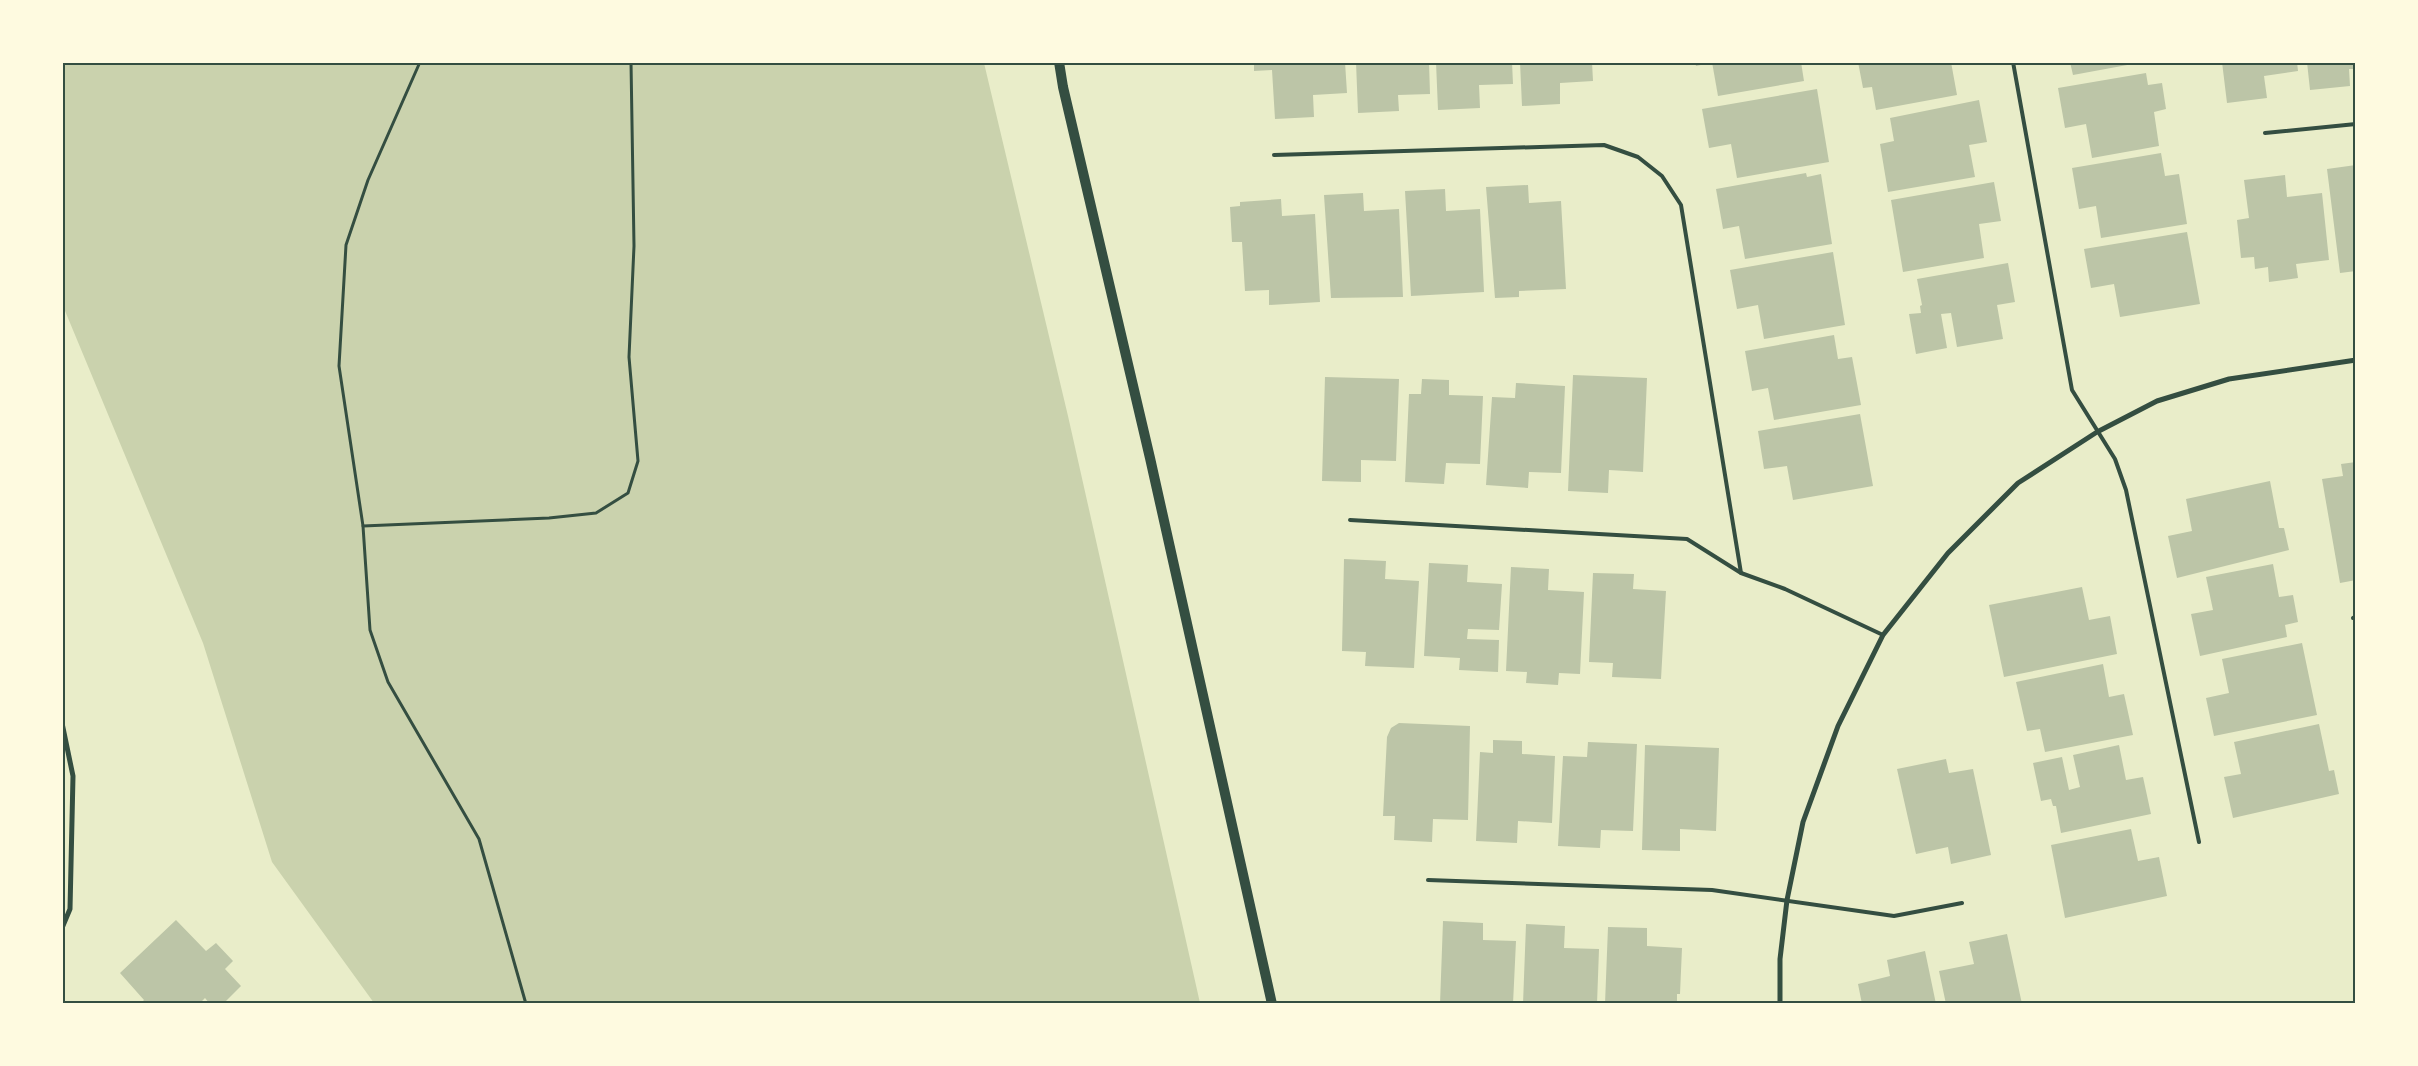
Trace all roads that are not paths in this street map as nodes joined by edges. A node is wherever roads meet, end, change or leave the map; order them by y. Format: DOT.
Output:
graph roads {
  1 [pos="1060,62"];
  2 [pos="2014,62"];
  3 [pos="2356,124"];
  4 [pos="2265,133"];
  5 [pos="1274,155"];
  6 [pos="2356,360"];
  7 [pos="2097,432"];
  8 [pos="1350,520"];
  9 [pos="1741,573"];
  10 [pos="1883,635"];
  11 [pos="62,723"];
  12 [pos="2199,842"];
  13 [pos="1428,880"];
  14 [pos="1787,900"];
  15 [pos="1962,903"];
  16 [pos="62,928"];
  17 [pos="1272,1004"];
  18 [pos="1780,1004"];
  1 -- 17 [label="main road"];
  2 -- 7 [label="lane"];
  3 -- 4 [label="lane"];
  5 -- 9 [label="lane"];
  6 -- 7 [label="street"];
  7 -- 10 [label="street"];
  7 -- 12 [label="lane"];
  8 -- 9 [label="lane"];
  9 -- 10 [label="lane"];
  10 -- 14 [label="street"];
  11 -- 16 [label="street"];
  13 -- 14 [label="lane"];
  14 -- 15 [label="lane"];
  14 -- 18 [label="street"];
}
